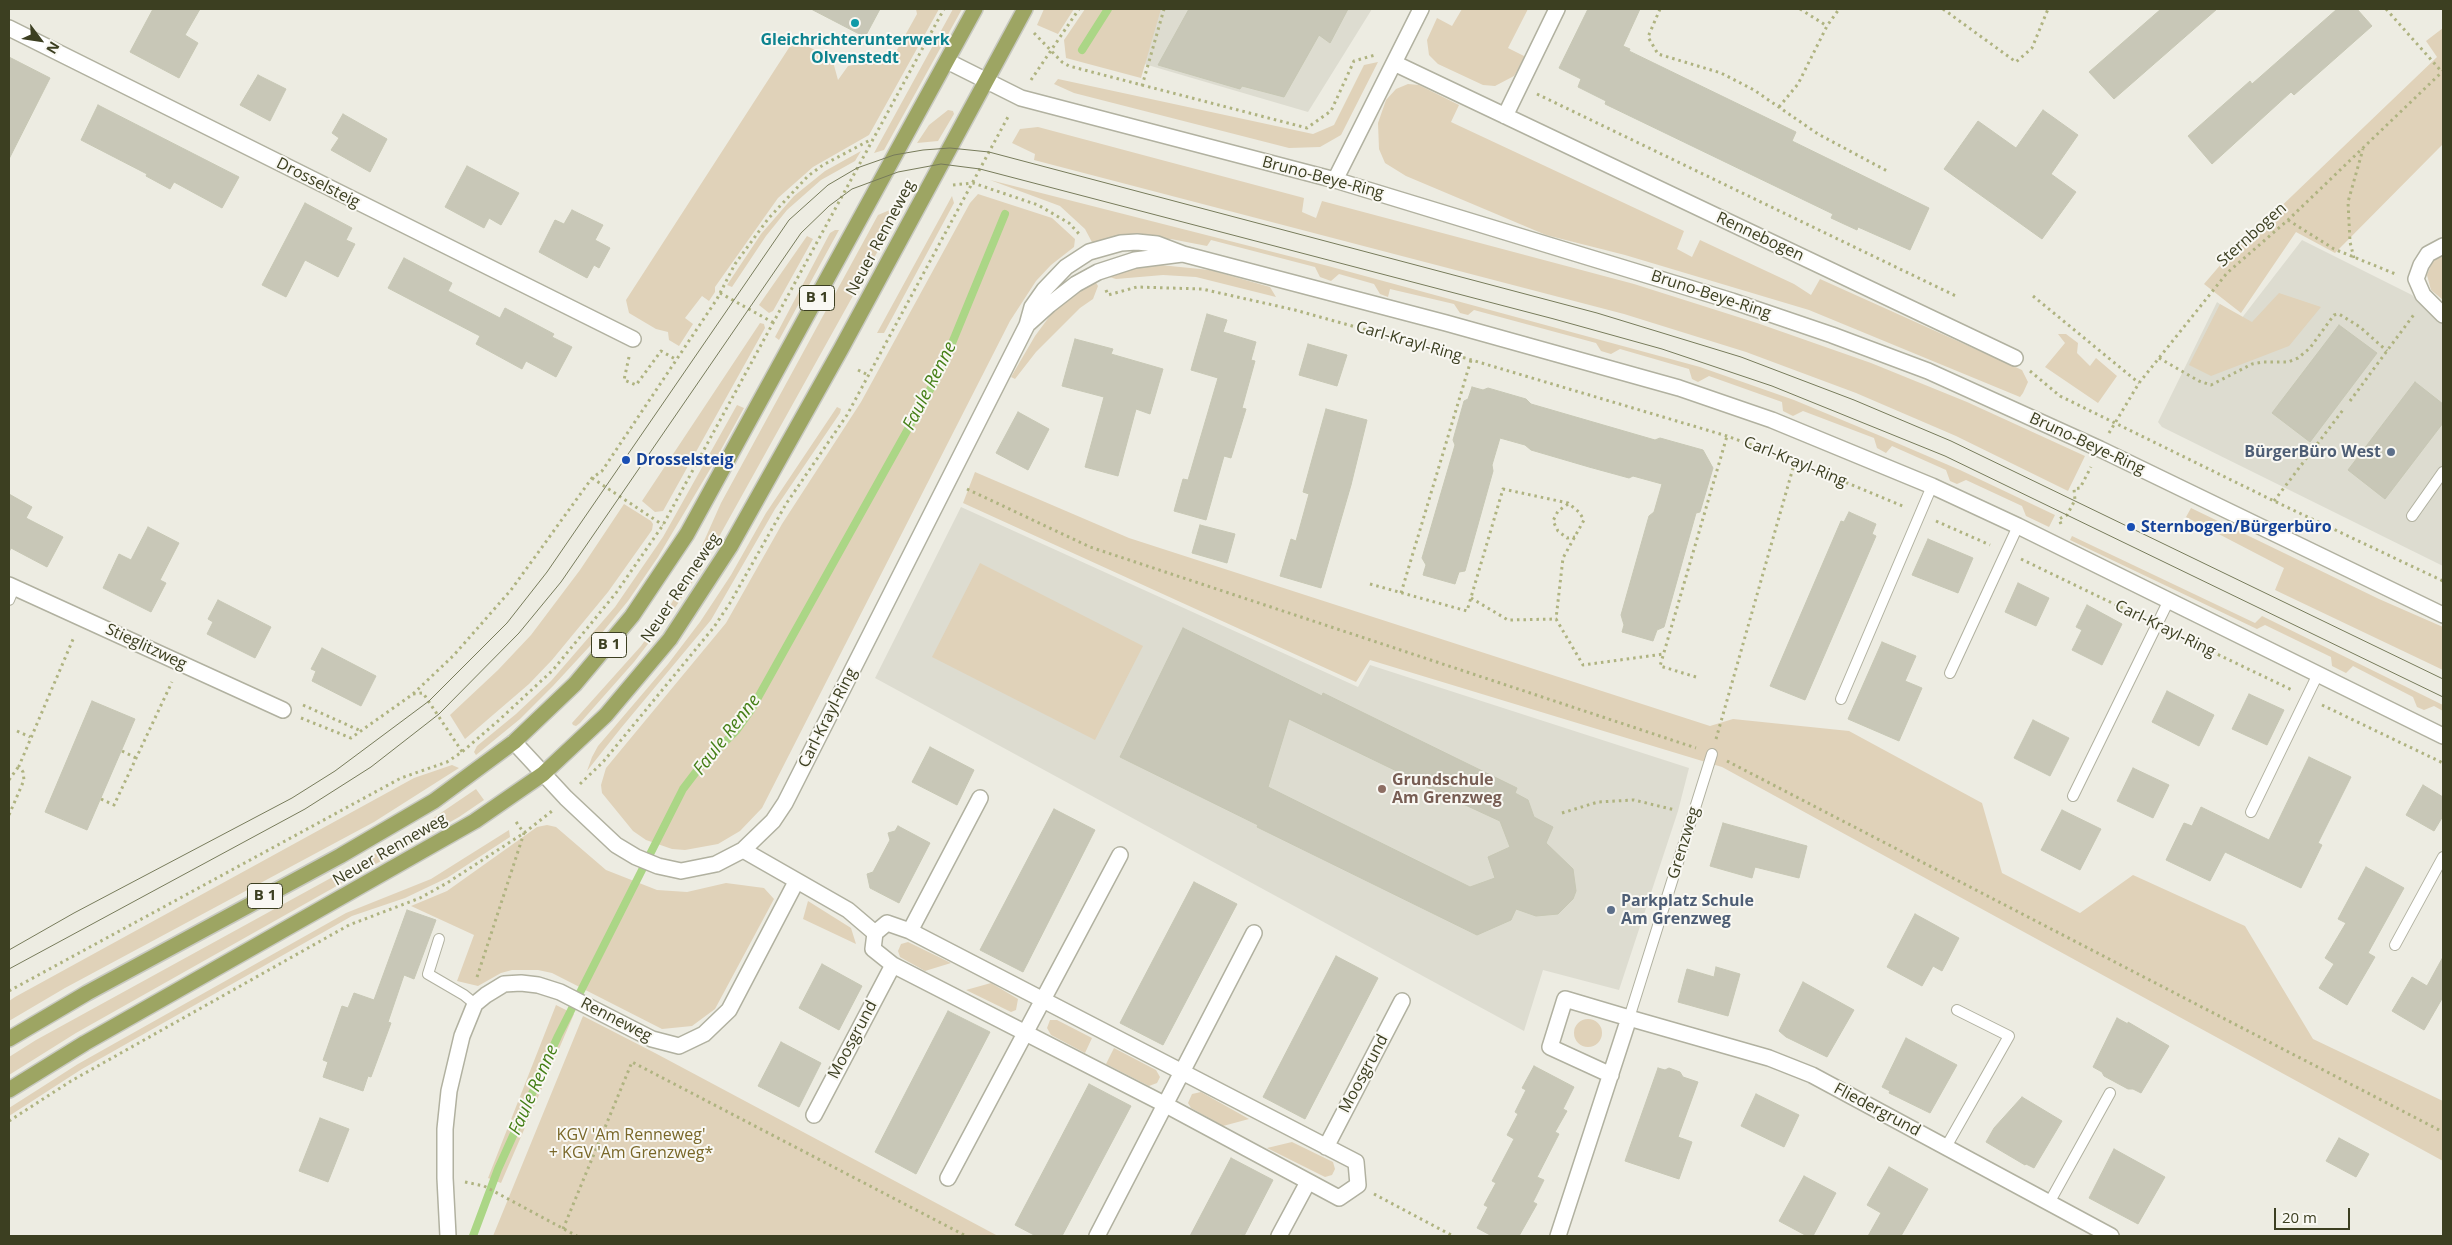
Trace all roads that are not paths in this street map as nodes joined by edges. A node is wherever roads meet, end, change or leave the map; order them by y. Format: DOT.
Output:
graph roads {
  1 [pos="975,9"];
  2 [pos="1025,9"];
  3 [pos="1421,9"];
  4 [pos="1557,9"];
  5 [pos="9,28"];
  6 [pos="947,62"];
  7 [pos="1394,63"];
  8 [pos="986,82"];
  9 [pos="1505,116"];
  10 [pos="1335,180"];
  11 [pos="2443,246"];
  12 [pos="1183,254"];
  13 [pos="2443,315"];
  14 [pos="1027,325"];
  15 [pos="633,339"];
  16 [pos="2015,358"];
  17 [pos="2443,472"];
  18 [pos="1932,486"];
  19 [pos="2412,516"];
  20 [pos="2018,526"];
  21 [pos="11,591"];
  22 [pos="2169,600"];
  23 [pos="2443,615"];
  24 [pos="1950,673"];
  25 [pos="2318,674"];
  26 [pos="1842,699"];
  27 [pos="283,710"];
  28 [pos="2443,736"];
  29 [pos="514,742"];
  30 [pos="1712,754"];
  31 [pos="543,774"];
  32 [pos="2073,796"];
  33 [pos="980,798"];
  34 [pos="2251,812"];
  35 [pos="744,850"];
  36 [pos="1120,855"];
  37 [pos="2443,856"];
  38 [pos="796,882"];
  39 [pos="910,931"];
  40 [pos="875,933"];
  41 [pos="1254,933"];
  42 [pos="439,939"];
  43 [pos="2395,945"];
  44 [pos="893,964"];
  45 [pos="1042,1000"];
  46 [pos="1402,1001"];
  47 [pos="475,1004"];
  48 [pos="1957,1010"];
  49 [pos="1629,1018"];
  50 [pos="1025,1032"];
  51 [pos="9,1039"];
  52 [pos="1182,1072"];
  53 [pos="1611,1075"];
  54 [pos="9,1090"];
  55 [pos="2110,1093"];
  56 [pos="1166,1105"];
  57 [pos="814,1115"];
  58 [pos="1326,1146"];
  59 [pos="1946,1147"];
  60 [pos="948,1178"];
  61 [pos="1308,1182"];
  62 [pos="2049,1203"];
  63 [pos="2102,1234"];
  64 [pos="448,1236"];
  65 [pos="1097,1236"];
  66 [pos="1279,1236"];
  67 [pos="1558,1236"];
  1 -- 6 [label="main road, Neuer Renneweg / B 1"];
  2 -- 8 [label="main road, Neuer Renneweg / B 1"];
  3 -- 7 [label="street"];
  4 -- 9 [label="street"];
  5 -- 15 [label="street, Drosselsteig"];
  6 -- 8 [label="street, Bruno-Beye-Ring"];
  6 -- 29 [label="main road, Neuer Renneweg / B 1"];
  7 -- 9 [label="street, Rennebogen"];
  7 -- 10 [label="street"];
  8 -- 10 [label="street, Bruno-Beye-Ring"];
  8 -- 31 [label="main road, Neuer Renneweg / B 1"];
  9 -- 16 [label="street, Rennebogen"];
  10 -- 23 [label="street, Bruno-Beye-Ring"];
  11 -- 13 [label="street"];
  12 -- 14 [label="street, Carl-Krayl-Ring"];
  12 -- 14 [label="street, Carl-Krayl-Ring"];
  12 -- 18 [label="street, Carl-Krayl-Ring"];
  14 -- 35 [label="street, Carl-Krayl-Ring"];
  17 -- 19 [label="lane"];
  18 -- 20 [label="street, Carl-Krayl-Ring"];
  18 -- 26 [label="lane"];
  20 -- 22 [label="street, Carl-Krayl-Ring"];
  20 -- 24 [label="lane"];
  21 -- 27 [label="street, Stieglitzweg"];
  22 -- 25 [label="street, Carl-Krayl-Ring"];
  22 -- 32 [label="lane"];
  25 -- 28 [label="street, Carl-Krayl-Ring"];
  25 -- 34 [label="lane"];
  29 -- 31 [label="street, Carl-Krayl-Ring"];
  29 -- 51 [label="main road, Neuer Renneweg / B 1"];
  30 -- 49 [label="lane, Grenzweg"];
  31 -- 35 [label="street, Carl-Krayl-Ring"];
  31 -- 54 [label="main road, Neuer Renneweg / B 1"];
  33 -- 39 [label="street"];
  35 -- 38 [label="street"];
  36 -- 45 [label="street"];
  37 -- 43 [label="lane"];
  38 -- 40 [label="street"];
  38 -- 47 [label="street, Renneweg"];
  39 -- 40 [label="street"];
  39 -- 45 [label="street"];
  40 -- 44 [label="street"];
  41 -- 52 [label="street"];
  42 -- 47 [label="lane"];
  44 -- 50 [label="street"];
  44 -- 57 [label="street, Moosgrund"];
  45 -- 50 [label="street"];
  45 -- 52 [label="street"];
  46 -- 58 [label="street, Moosgrund"];
  47 -- 64 [label="street, Renneweg"];
  48 -- 59 [label="lane"];
  49 -- 53 [label="street, Grenzweg"];
  49 -- 53 [label="street"];
  49 -- 59 [label="street, Fliedergrund"];
  50 -- 56 [label="street"];
  50 -- 60 [label="street"];
  52 -- 56 [label="street"];
  52 -- 58 [label="street"];
  53 -- 67 [label="street, Grenzweg"];
  55 -- 62 [label="lane"];
  56 -- 61 [label="street"];
  56 -- 65 [label="street"];
  58 -- 61 [label="street"];
  59 -- 62 [label="street, Fliedergrund"];
  61 -- 66 [label="street"];
  62 -- 63 [label="street, Fliedergrund"];
}
